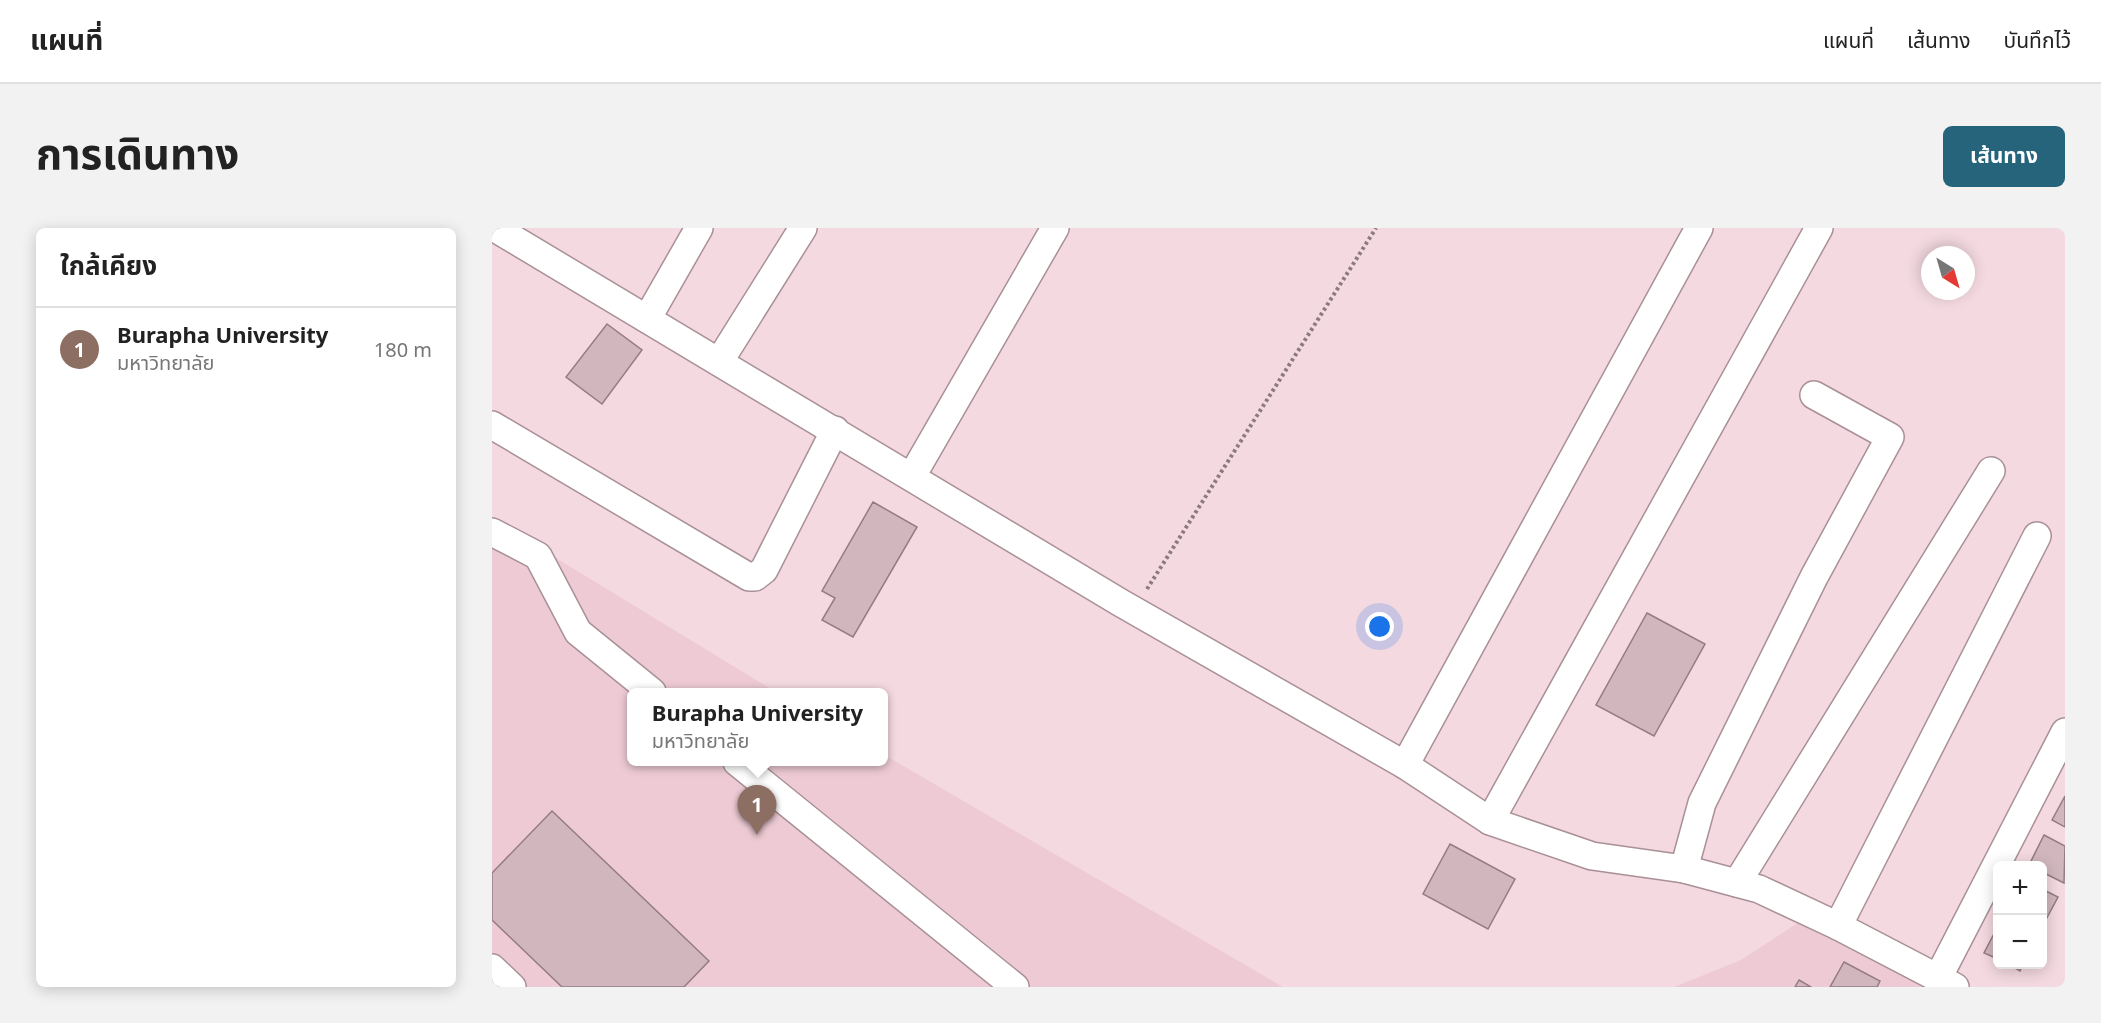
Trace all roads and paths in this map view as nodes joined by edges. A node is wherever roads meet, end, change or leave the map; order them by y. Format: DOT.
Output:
graph roads {
  1 [pos="495,228"];
  2 [pos="699,228"];
  3 [pos="803,228"];
  4 [pos="1055,228"];
  5 [pos="1376,228"];
  6 [pos="1699,228"];
  7 [pos="1818,228"];
  8 [pos="648,319"];
  9 [pos="719,362"];
  10 [pos="1814,395"];
  11 [pos="492,425"];
  12 [pos="835,430"];
  13 [pos="1991,471"];
  14 [pos="912,476"];
  15 [pos="492,532"];
  16 [pos="2037,537"];
  17 [pos="1133,610"];
  18 [pos="646,688"];
  19 [pos="2065,732"];
  20 [pos="1405,765"];
  21 [pos="742,766"];
  22 [pos="1490,821"];
  23 [pos="1684,868"];
  24 [pos="1737,883"];
  25 [pos="1838,926"];
  26 [pos="492,968"];
  27 [pos="1946,982"];
  28 [pos="512,987"];
  29 [pos="1015,987"];
  1 -- 8 [label="street"];
  2 -- 8 [label="street"];
  3 -- 9 [label="street"];
  4 -- 14 [label="street"];
  5 -- 17 [label="path"];
  6 -- 20 [label="street"];
  7 -- 22 [label="street"];
  8 -- 9 [label="street"];
  9 -- 12 [label="street"];
  10 -- 23 [label="street"];
  11 -- 12 [label="street"];
  12 -- 14 [label="street"];
  13 -- 24 [label="street"];
  14 -- 17 [label="street"];
  15 -- 18 [label="street"];
  16 -- 25 [label="street"];
  17 -- 20 [label="street"];
  19 -- 27 [label="street"];
  20 -- 22 [label="street"];
  21 -- 29 [label="street"];
  22 -- 23 [label="street"];
  23 -- 24 [label="street"];
  24 -- 25 [label="street"];
  25 -- 27 [label="street"];
  26 -- 28 [label="street"];
}
